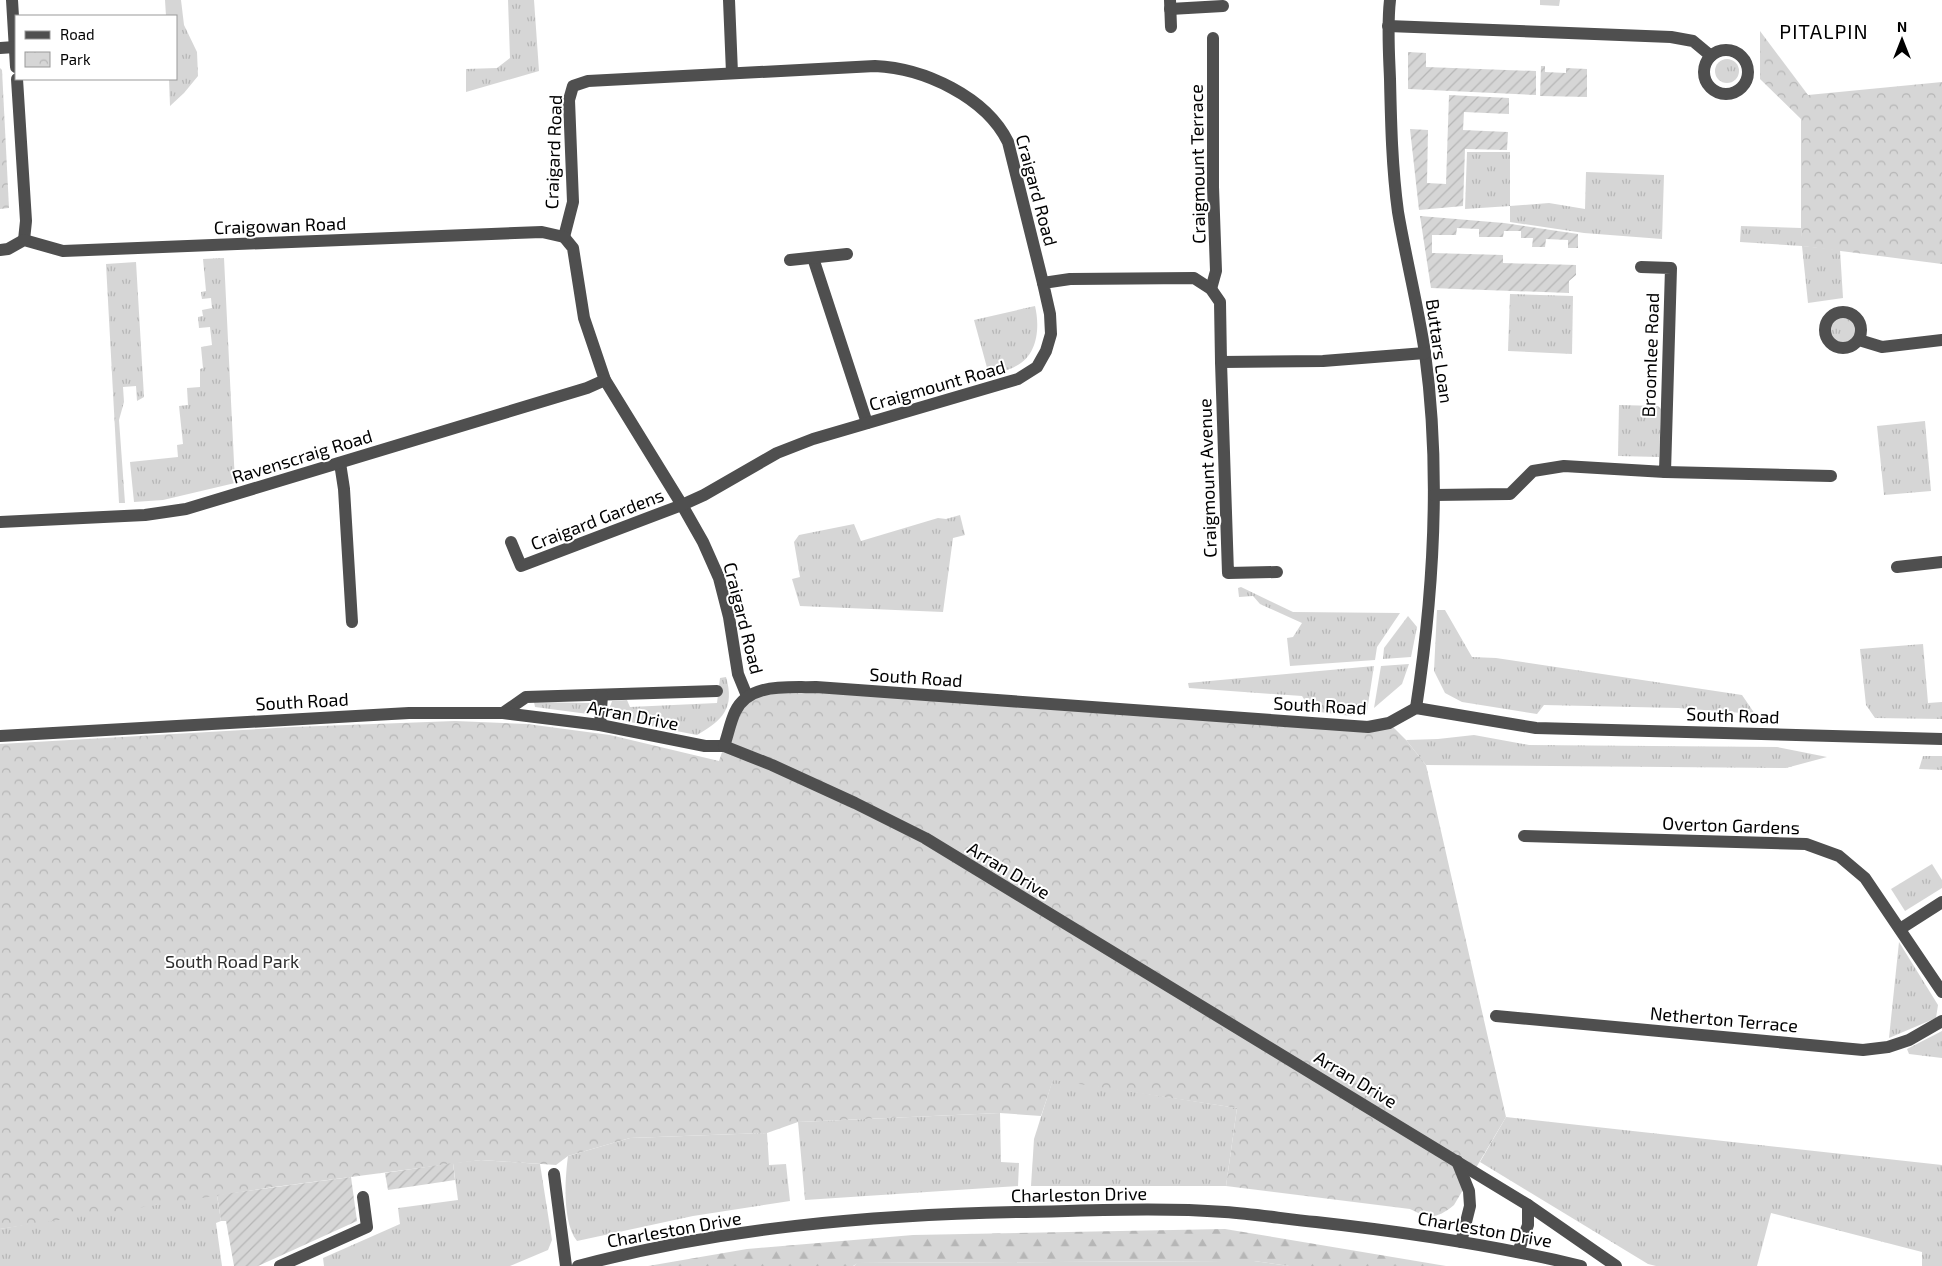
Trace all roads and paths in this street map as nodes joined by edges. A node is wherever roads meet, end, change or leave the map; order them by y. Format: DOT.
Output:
graph roads {
  1 [pos="12,0"];
  2 [pos="728,0"];
  3 [pos="1390,0"];
  4 [pos="1170,5"];
  5 [pos="1223,6"];
  6 [pos="1388,26"];
  7 [pos="1171,27"];
  8 [pos="1213,38"];
  9 [pos="15,47"];
  10 [pos="0,48"];
  11 [pos="1712,56"];
  12 [pos="732,73"];
  13 [pos="17,80"];
  14 [pos="564,237"];
  15 [pos="24,240"];
  16 [pos="0,250"];
  17 [pos="848,254"];
  18 [pos="813,258"];
  19 [pos="790,260"];
  20 [pos="1640,267"];
  21 [pos="1043,283"];
  22 [pos="1211,289"];
  23 [pos="1859,340"];
  24 [pos="1942,340"];
  25 [pos="1425,353"];
  26 [pos="1221,362"];
  27 [pos="605,380"];
  28 [pos="868,423"];
  29 [pos="340,463"];
  30 [pos="1665,472"];
  31 [pos="1831,476"];
  32 [pos="1434,495"];
  33 [pos="682,505"];
  34 [pos="0,522"];
  35 [pos="511,542"];
  36 [pos="1942,562"];
  37 [pos="1897,567"];
  38 [pos="1277,572"];
  39 [pos="352,622"];
  40 [pos="717,691"];
  41 [pos="602,695"];
  42 [pos="747,696"];
  43 [pos="1416,708"];
  44 [pos="503,713"];
  45 [pos="600,725"];
  46 [pos="0,736"];
  47 [pos="1942,739"];
  48 [pos="724,746"];
  49 [pos="1524,836"];
  50 [pos="1942,902"];
  51 [pos="1900,929"];
  52 [pos="1942,992"];
  53 [pos="1496,1016"];
  54 [pos="1942,1021"];
  55 [pos="1457,1161"];
  56 [pos="554,1174"];
  57 [pos="363,1197"];
  58 [pos="1528,1205"];
  59 [pos="1461,1242"];
  60 [pos="1518,1252"];
  61 [pos="280,1266"];
  62 [pos="566,1266"];
  63 [pos="578,1266"];
  64 [pos="1581,1266"];
  65 [pos="1616,1266"];
  1 -- 9 [label="street"];
  2 -- 12 [label="street"];
  3 -- 6 [label="street, Buttars Loan"];
  4 -- 5 [label="street"];
  4 -- 7 [label="street"];
  6 -- 11 [label="street"];
  6 -- 25 [label="street, Buttars Loan"];
  8 -- 22 [label="street, Craigmount Terrace"];
  9 -- 10 [label="street"];
  12 -- 14 [label="street, Craigard Road"];
  12 -- 21 [label="street, Craigard Road"];
  13 -- 15 [label="street"];
  14 -- 15 [label="street, Craigowan Road"];
  14 -- 27 [label="street, Craigard Road"];
  15 -- 16 [label="street"];
  17 -- 18 [label="street"];
  18 -- 19 [label="street"];
  18 -- 28 [label="street"];
  20 -- 30 [label="street, Broomlee Road"];
  21 -- 22 [label="street"];
  21 -- 28 [label="street, Craigmount Road"];
  22 -- 26 [label="street"];
  23 -- 24 [label="street"];
  25 -- 26 [label="street"];
  25 -- 32 [label="street, Buttars Loan"];
  26 -- 38 [label="street, Craigmount Avenue"];
  27 -- 29 [label="street, Ravenscraig Road"];
  27 -- 33 [label="street, Craigard Road"];
  28 -- 33 [label="street, Craigmount Road"];
  29 -- 34 [label="street, Ravenscraig Road"];
  29 -- 39 [label="street"];
  30 -- 31 [label="street"];
  30 -- 32 [label="street"];
  32 -- 43 [label="street, Buttars Loan"];
  33 -- 35 [label="street, Craigard Gardens"];
  33 -- 42 [label="street, Craigard Road"];
  36 -- 37 [label="street"];
  40 -- 41 [label="street"];
  41 -- 44 [label="street"];
  41 -- 45 [label="street"];
  42 -- 43 [label="street, South Road"];
  42 -- 48 [label="street"];
  43 -- 47 [label="street, South Road"];
  44 -- 45 [label="street, Arran Drive"];
  44 -- 46 [label="street, South Road"];
  45 -- 48 [label="street, Arran Drive"];
  48 -- 55 [label="street, Arran Drive"];
  49 -- 51 [label="street, Overton Gardens"];
  50 -- 51 [label="street"];
  51 -- 52 [label="street, Overton Gardens"];
  53 -- 54 [label="street, Netherton Terrace"];
  55 -- 58 [label="street, Arran Drive"];
  55 -- 59 [label="street"];
  56 -- 62 [label="street"];
  57 -- 61 [label="street"];
  58 -- 60 [label="street"];
  58 -- 65 [label="street, Arran Drive"];
  59 -- 60 [label="street, Charleston Drive"];
  59 -- 63 [label="street, Charleston Drive"];
  60 -- 64 [label="street, Charleston Drive"];
}
